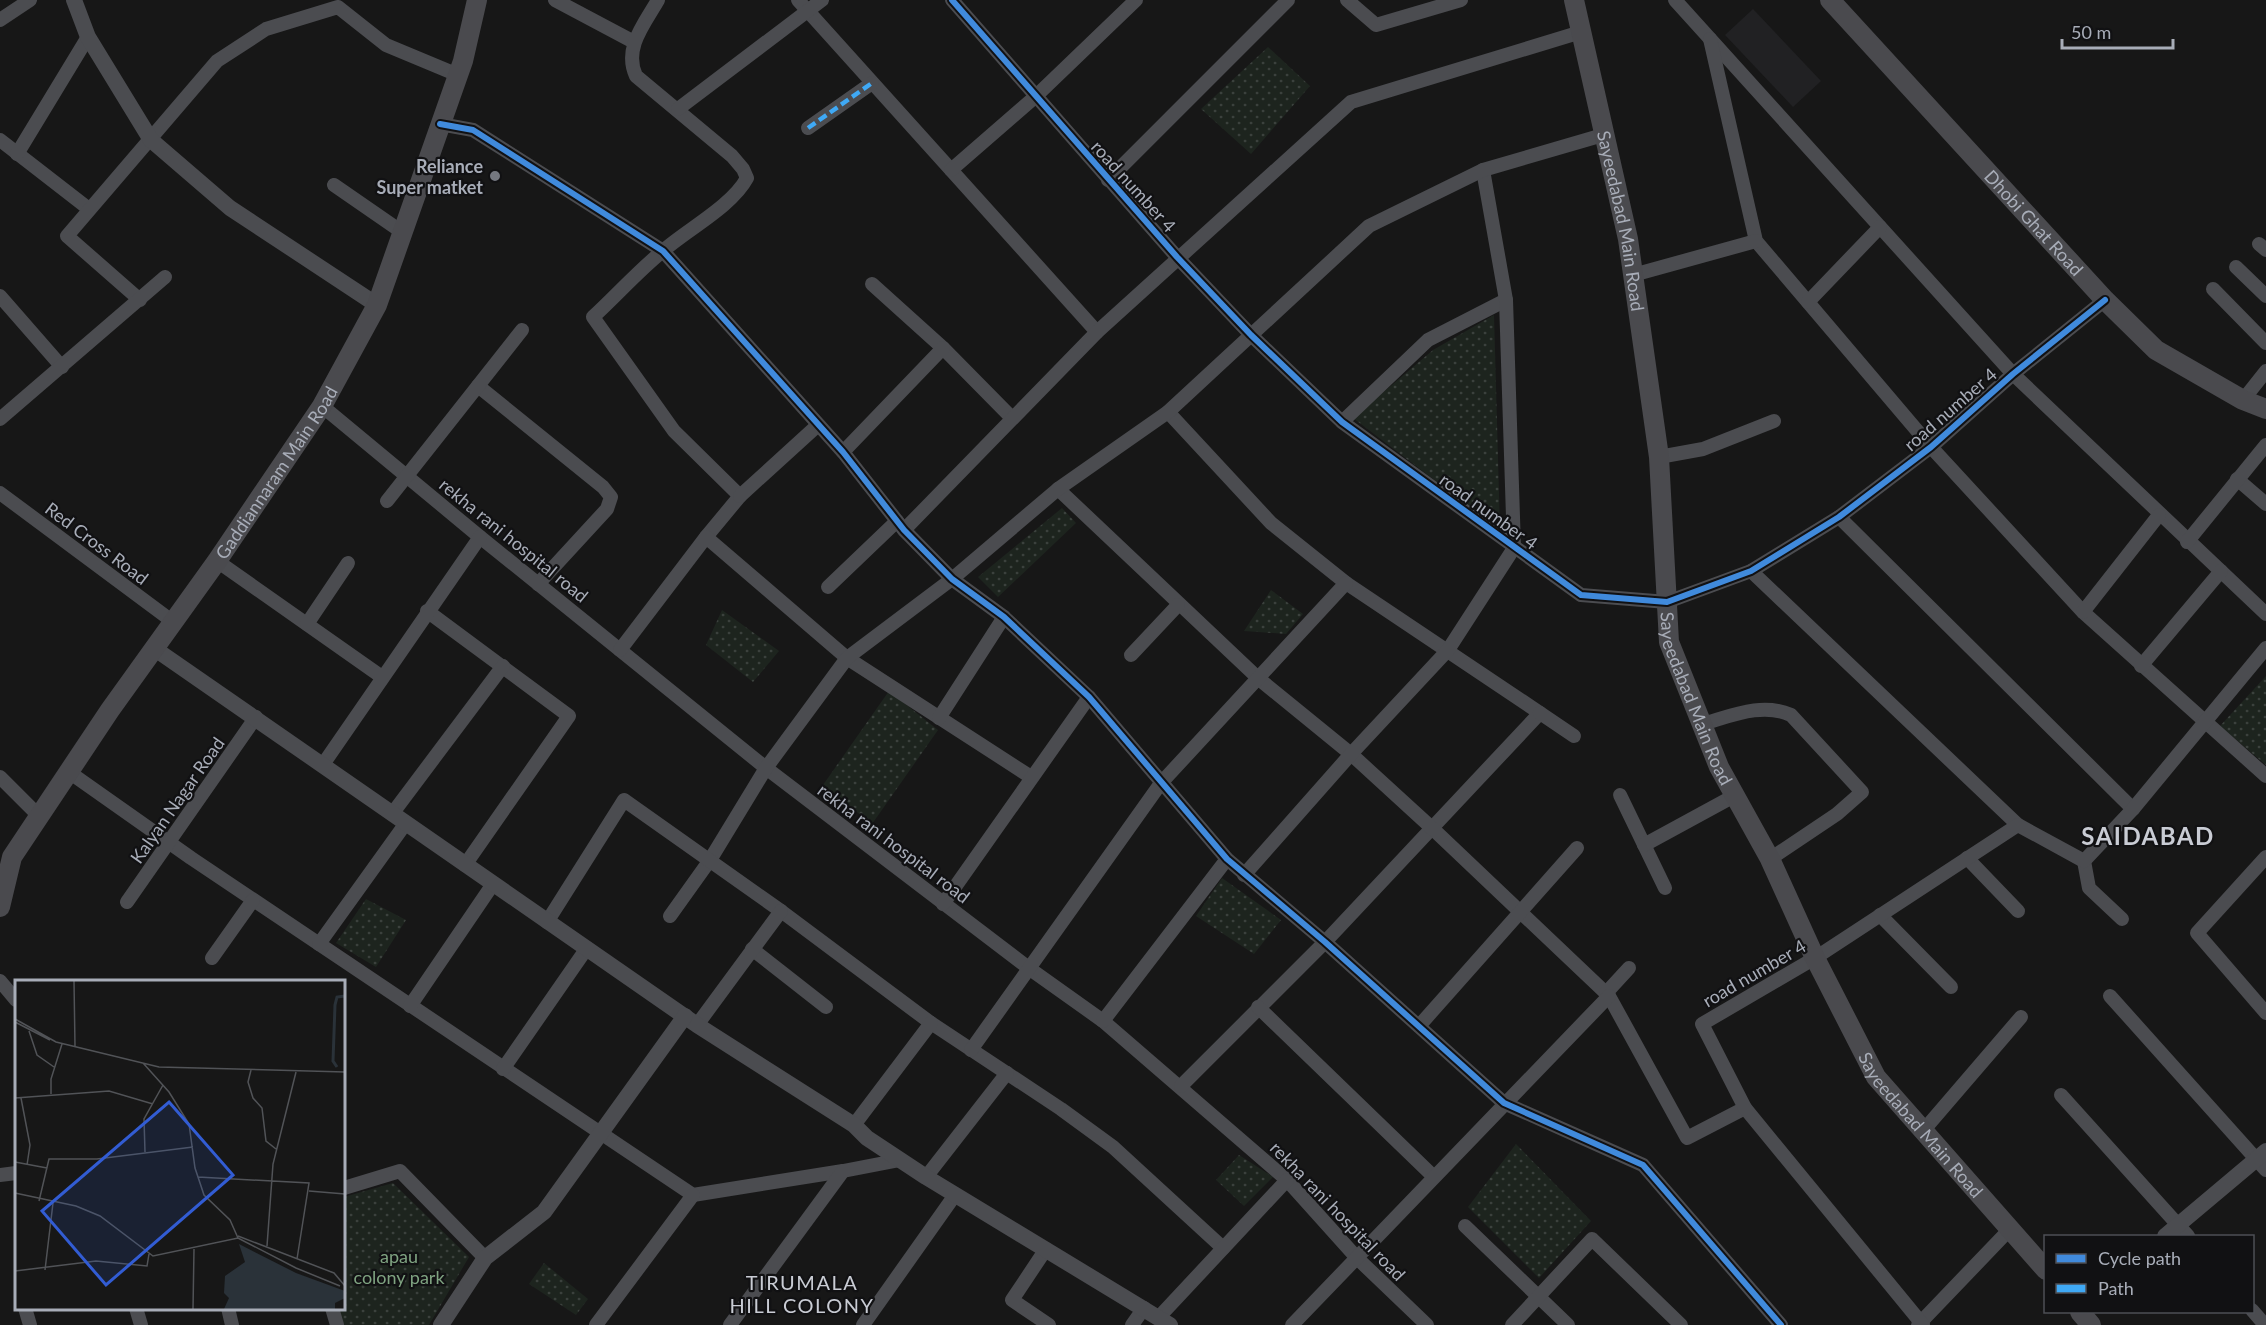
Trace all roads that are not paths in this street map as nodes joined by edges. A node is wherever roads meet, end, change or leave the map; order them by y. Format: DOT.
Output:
graph roads {
  1 [pos="30,0"];
  2 [pos="74,0"];
  3 [pos="477,0"];
  4 [pos="555,0"];
  5 [pos="658,0"];
  6 [pos="822,0"];
  7 [pos="952,0"];
  8 [pos="1136,0"];
  9 [pos="1288,0"];
  10 [pos="1347,0"];
  11 [pos="1461,0"];
  12 [pos="1574,0"];
  13 [pos="1675,0"];
  14 [pos="1830,0"];
  15 [pos="339,4"];
  16 [pos="802,5"];
  17 [pos="0,20"];
  18 [pos="1581,32"];
  19 [pos="88,37"];
  20 [pos="1710,39"];
  21 [pos="634,42"];
  22 [pos="458,75"];
  23 [pos="872,83"];
  24 [pos="1035,97"];
  25 [pos="678,109"];
  26 [pos="440,124"];
  27 [pos="808,128"];
  28 [pos="1603,135"];
  29 [pos="0,140"];
  30 [pos="151,140"];
  31 [pos="17,154"];
  32 [pos="951,170"];
  33 [pos="1483,170"];
  34 [pos="1108,180"];
  35 [pos="334,184"];
  36 [pos="89,209"];
  37 [pos="1880,227"];
  38 [pos="402,232"];
  39 [pos="1756,241"];
  40 [pos="663,251"];
  41 [pos="1177,257"];
  42 [pos="2236,267"];
  43 [pos="1633,275"];
  44 [pos="165,277"];
  45 [pos="872,284"];
  46 [pos="2213,289"];
  47 [pos="0,296"];
  48 [pos="2266,296"];
  49 [pos="140,300"];
  50 [pos="1506,300"];
  51 [pos="2105,300"];
  52 [pos="1808,302"];
  53 [pos="377,305"];
  54 [pos="522,330"];
  55 [pos="1096,332"];
  56 [pos="1251,335"];
  57 [pos="2266,343"];
  58 [pos="943,348"];
  59 [pos="62,367"];
  60 [pos="2266,371"];
  61 [pos="2013,374"];
  62 [pos="478,387"];
  63 [pos="2243,400"];
  64 [pos="322,406"];
  65 [pos="2266,409"];
  66 [pos="1168,412"];
  67 [pos="1012,418"];
  68 [pos="0,419"];
  69 [pos="1774,421"];
  70 [pos="1342,423"];
  71 [pos="818,426"];
  72 [pos="2266,445"];
  73 [pos="1931,447"];
  74 [pos="843,452"];
  75 [pos="1659,457"];
  76 [pos="406,475"];
  77 [pos="2237,479"];
  78 [pos="1058,489"];
  79 [pos="0,493"];
  80 [pos="740,496"];
  81 [pos="387,501"];
  82 [pos="2266,504"];
  83 [pos="2159,515"];
  84 [pos="1839,517"];
  85 [pos="901,525"];
  86 [pos="480,537"];
  87 [pos="706,537"];
  88 [pos="2187,542"];
  89 [pos="1514,548"];
  90 [pos="217,561"];
  91 [pos="348,562"];
  92 [pos="1751,571"];
  93 [pos="2221,571"];
  94 [pos="952,579"];
  95 [pos="538,584"];
  96 [pos="1346,584"];
  97 [pos="828,587"];
  98 [pos="1667,602"];
  99 [pos="1178,605"];
  100 [pos="427,611"];
  101 [pos="2083,612"];
  102 [pos="2266,614"];
  103 [pos="1004,617"];
  104 [pos="172,621"];
  105 [pos="307,624"];
  106 [pos="2266,648"];
  107 [pos="155,649"];
  108 [pos="620,650"];
  109 [pos="1448,650"];
  110 [pos="1131,655"];
  111 [pos="848,658"];
  112 [pos="503,666"];
  113 [pos="2141,666"];
  114 [pos="382,677"];
  115 [pos="1259,679"];
  116 [pos="1089,697"];
  117 [pos="1540,713"];
  118 [pos="256,717"];
  119 [pos="939,718"];
  120 [pos="2206,722"];
  121 [pos="1702,724"];
  122 [pos="1574,736"];
  123 [pos="1351,754"];
  124 [pos="324,763"];
  125 [pos="766,768"];
  126 [pos="69,772"];
  127 [pos="2266,776"];
  128 [pos="0,777"];
  129 [pos="1031,777"];
  130 [pos="1161,783"];
  131 [pos="1620,795"];
  132 [pos="1734,796"];
  133 [pos="2133,809"];
  134 [pos="39,816"];
  135 [pos="399,819"];
  136 [pos="2018,825"];
  137 [pos="1433,829"];
  138 [pos="169,842"];
  139 [pos="1644,845"];
  140 [pos="1577,848"];
  141 [pos="2266,857"];
  142 [pos="1967,858"];
  143 [pos="1227,859"];
  144 [pos="1770,859"];
  145 [pos="710,860"];
  146 [pos="2084,861"];
  147 [pos="465,865"];
  148 [pos="1245,875"];
  149 [pos="493,884"];
  150 [pos="1665,888"];
  151 [pos="253,900"];
  152 [pos="127,902"];
  153 [pos="943,903"];
  154 [pos="0,907"];
  155 [pos="781,911"];
  156 [pos="2019,911"];
  157 [pos="1520,913"];
  158 [pos="1880,915"];
  159 [pos="670,916"];
  160 [pos="2122,919"];
  161 [pos="547,922"];
  162 [pos="1324,942"];
  163 [pos="319,944"];
  164 [pos="587,948"];
  165 [pos="752,950"];
  166 [pos="212,958"];
  167 [pos="1815,958"];
  168 [pos="1629,968"];
  169 [pos="1030,969"];
  170 [pos="0,981"];
  171 [pos="1951,987"];
  172 [pos="1607,995"];
  173 [pos="2110,996"];
  174 [pos="15,999"];
  175 [pos="410,1006"];
  176 [pos="826,1007"];
  177 [pos="1258,1008"];
  178 [pos="2266,1012"];
  179 [pos="2021,1017"];
  180 [pos="691,1020"];
  181 [pos="1103,1022"];
  182 [pos="931,1023"];
  183 [pos="1419,1026"];
  184 [pos="971,1050"];
  185 [pos="503,1069"];
  186 [pos="1007,1073"];
  187 [pos="1180,1086"];
  188 [pos="2061,1095"];
  189 [pos="1504,1103"];
  190 [pos="1745,1108"];
  191 [pos="854,1125"];
  192 [pos="1923,1131"];
  193 [pos="600,1134"];
  194 [pos="900,1160"];
  195 [pos="2263,1160"];
  196 [pos="843,1171"];
  197 [pos="15,1173"];
  198 [pos="0,1175"];
  199 [pos="1433,1176"];
  200 [pos="926,1177"];
  201 [pos="1287,1180"];
  202 [pos="345,1188"];
  203 [pos="693,1195"];
  204 [pos="955,1195"];
  205 [pos="1466,1226"];
  206 [pos="2011,1228"];
  207 [pos="2183,1231"];
  208 [pos="1223,1248"];
  209 [pos="1046,1249"];
  210 [pos="485,1258"];
  211 [pos="1357,1258"];
  212 [pos="2044,1268"];
  213 [pos="1539,1296"];
  214 [pos="26,1310"];
  215 [pos="137,1310"];
  216 [pos="228,1310"];
  217 [pos="333,1310"];
  218 [pos="2254,1311"];
  219 [pos="2082,1313"];
  220 [pos="1158,1317"];
  221 [pos="866,1324"];
  222 [pos="1921,1324"];
  223 [pos="30,1325"];
  224 [pos="141,1325"];
  225 [pos="232,1325"];
  226 [pos="337,1325"];
  227 [pos="441,1325"];
  228 [pos="596,1325"];
  229 [pos="730,1325"];
  230 [pos="1049,1325"];
  231 [pos="1132,1325"];
  232 [pos="1292,1325"];
  233 [pos="1427,1325"];
  234 [pos="1512,1325"];
  235 [pos="1568,1325"];
  236 [pos="1681,1325"];
  237 [pos="1781,1325"];
  238 [pos="2091,1325"];
  239 [pos="2265,1325"];
  1 -- 17 [label="street"];
  2 -- 19 [label="street"];
  3 -- 22 [label="main road, Gaddiannaram Main Road"];
  4 -- 21 [label="street"];
  5 -- 21 [label="street"];
  6 -- 16 [label="street"];
  7 -- 24 [label="street, road number 4"];
  8 -- 24 [label="street"];
  9 -- 34 [label="street"];
  10 -- 11 [label="street"];
  12 -- 18 [label="main road, Sayeedabad Main Road"];
  13 -- 20 [label="street"];
  14 -- 51 [label="main road, Dhobi Ghat Road"];
  15 -- 22 [label="street"];
  15 -- 30 [label="street"];
  16 -- 23 [label="street"];
  16 -- 25 [label="street"];
  18 -- 28 [label="main road, Sayeedabad Main Road"];
  18 -- 41 [label="street"];
  19 -- 30 [label="street"];
  19 -- 31 [label="street"];
  20 -- 37 [label="street"];
  20 -- 39 [label="street"];
  21 -- 25 [label="street"];
  22 -- 26 [label="main road, Gaddiannaram Main Road"];
  23 -- 27 [label="street"];
  23 -- 32 [label="street"];
  24 -- 32 [label="street"];
  24 -- 34 [label="street, road number 4"];
  25 -- 40 [label="street"];
  26 -- 38 [label="main road, Gaddiannaram Main Road"];
  26 -- 40 [label="street"];
  28 -- 33 [label="street"];
  28 -- 43 [label="main road, Sayeedabad Main Road"];
  29 -- 31 [label="street"];
  30 -- 36 [label="street"];
  30 -- 53 [label="street"];
  31 -- 36 [label="street"];
  32 -- 55 [label="street"];
  33 -- 50 [label="street"];
  33 -- 56 [label="street"];
  34 -- 41 [label="street, road number 4"];
  35 -- 38 [label="street"];
  36 -- 49 [label="street"];
  37 -- 52 [label="street"];
  37 -- 61 [label="street"];
  38 -- 53 [label="main road, Gaddiannaram Main Road"];
  39 -- 43 [label="street"];
  39 -- 52 [label="street"];
  40 -- 71 [label="street"];
  40 -- 80 [label="street"];
  41 -- 55 [label="street"];
  41 -- 56 [label="street, road number 4"];
  42 -- 48 [label="street"];
  43 -- 75 [label="main road, Sayeedabad Main Road"];
  44 -- 49 [label="street"];
  45 -- 58 [label="street"];
  46 -- 57 [label="street"];
  47 -- 59 [label="street"];
  49 -- 59 [label="street"];
  50 -- 70 [label="street"];
  50 -- 89 [label="street"];
  51 -- 61 [label="street, road number 4"];
  51 -- 63 [label="main road, Dhobi Ghat Road"];
  52 -- 73 [label="street"];
  53 -- 64 [label="main road, Gaddiannaram Main Road"];
  54 -- 62 [label="street"];
  55 -- 67 [label="street"];
  56 -- 66 [label="street"];
  56 -- 70 [label="street, road number 4"];
  58 -- 67 [label="street"];
  58 -- 74 [label="street"];
  59 -- 68 [label="street"];
  60 -- 63 [label="street"];
  61 -- 73 [label="street, road number 4"];
  61 -- 83 [label="street"];
  62 -- 76 [label="street"];
  62 -- 95 [label="street"];
  63 -- 65 [label="main road, Dhobi Ghat Road"];
  64 -- 76 [label="street, rekha rani hospital road"];
  64 -- 90 [label="main road, Gaddiannaram Main Road"];
  66 -- 78 [label="street"];
  66 -- 96 [label="street"];
  67 -- 85 [label="street"];
  69 -- 75 [label="street"];
  70 -- 89 [label="street, road number 4"];
  71 -- 74 [label="street"];
  71 -- 80 [label="street"];
  72 -- 77 [label="street"];
  73 -- 84 [label="street, road number 4"];
  73 -- 101 [label="street"];
  74 -- 85 [label="street"];
  75 -- 98 [label="main road, Sayeedabad Main Road"];
  76 -- 81 [label="street"];
  76 -- 86 [label="street, rekha rani hospital road"];
  77 -- 82 [label="street"];
  77 -- 88 [label="street"];
  78 -- 94 [label="street"];
  78 -- 99 [label="street"];
  79 -- 104 [label="street, Red Cross Road"];
  80 -- 87 [label="street"];
  83 -- 88 [label="street"];
  83 -- 101 [label="street"];
  84 -- 92 [label="street, road number 4"];
  84 -- 133 [label="street"];
  85 -- 94 [label="street"];
  85 -- 97 [label="street"];
  86 -- 95 [label="street, rekha rani hospital road"];
  86 -- 100 [label="street"];
  87 -- 108 [label="street"];
  87 -- 111 [label="street"];
  88 -- 93 [label="street"];
  89 -- 98 [label="street, road number 4"];
  89 -- 109 [label="street"];
  90 -- 104 [label="main road, Gaddiannaram Main Road"];
  90 -- 105 [label="street"];
  91 -- 105 [label="street"];
  92 -- 98 [label="street, road number 4"];
  92 -- 136 [label="street"];
  93 -- 102 [label="street"];
  93 -- 113 [label="street"];
  94 -- 103 [label="street"];
  94 -- 111 [label="street"];
  95 -- 108 [label="street, rekha rani hospital road"];
  96 -- 109 [label="street"];
  96 -- 115 [label="street"];
  98 -- 121 [label="main road, Sayeedabad Main Road"];
  99 -- 110 [label="street"];
  99 -- 115 [label="street"];
  100 -- 112 [label="street"];
  100 -- 114 [label="street"];
  101 -- 113 [label="street"];
  103 -- 116 [label="street"];
  103 -- 119 [label="street"];
  104 -- 107 [label="main road, Gaddiannaram Main Road"];
  105 -- 114 [label="street"];
  106 -- 120 [label="street"];
  107 -- 118 [label="street"];
  107 -- 126 [label="main road, Gaddiannaram Main Road"];
  108 -- 125 [label="street, rekha rani hospital road"];
  109 -- 117 [label="street"];
  109 -- 123 [label="street"];
  111 -- 119 [label="street"];
  111 -- 125 [label="street"];
  112 -- 135 [label="street"];
  112 -- 147 [label="street"];
  113 -- 120 [label="street"];
  114 -- 124 [label="street"];
  115 -- 123 [label="street"];
  115 -- 130 [label="street"];
  116 -- 129 [label="street"];
  116 -- 130 [label="street"];
  117 -- 122 [label="street"];
  117 -- 137 [label="street"];
  118 -- 124 [label="street"];
  118 -- 138 [label="street, Kalyan Nagar Road"];
  119 -- 129 [label="street"];
  120 -- 127 [label="street"];
  120 -- 133 [label="street"];
  121 -- 132 [label="main road, Sayeedabad Main Road"];
  121 -- 144 [label="street"];
  123 -- 137 [label="street"];
  123 -- 148 [label="street"];
  124 -- 135 [label="street"];
  125 -- 145 [label="street"];
  125 -- 153 [label="street, rekha rani hospital road"];
  126 -- 134 [label="main road, Gaddiannaram Main Road"];
  126 -- 138 [label="street"];
  128 -- 134 [label="street"];
  129 -- 153 [label="street"];
  130 -- 143 [label="street"];
  130 -- 169 [label="street"];
  131 -- 139 [label="street"];
  132 -- 139 [label="street"];
  132 -- 144 [label="main road, Sayeedabad Main Road"];
  133 -- 146 [label="street"];
  134 -- 154 [label="main road, Gaddiannaram Main Road"];
  135 -- 147 [label="street"];
  135 -- 163 [label="street"];
  136 -- 142 [label="street, road number 4"];
  136 -- 146 [label="street"];
  137 -- 157 [label="street"];
  137 -- 162 [label="street"];
  138 -- 151 [label="street"];
  138 -- 152 [label="street, Kalyan Nagar Road"];
  139 -- 150 [label="street"];
  140 -- 157 [label="street"];
  141 -- 178 [label="street"];
  142 -- 156 [label="street"];
  142 -- 158 [label="street, road number 4"];
  143 -- 148 [label="street"];
  143 -- 181 [label="street"];
  144 -- 167 [label="main road, Sayeedabad Main Road"];
  145 -- 155 [label="street"];
  145 -- 159 [label="street"];
  145 -- 161 [label="street"];
  146 -- 160 [label="street"];
  147 -- 149 [label="street"];
  148 -- 162 [label="street"];
  149 -- 161 [label="street"];
  149 -- 175 [label="street"];
  151 -- 163 [label="street"];
  151 -- 166 [label="street"];
  153 -- 169 [label="street, rekha rani hospital road"];
  155 -- 165 [label="street"];
  155 -- 182 [label="street"];
  157 -- 172 [label="street"];
  157 -- 183 [label="street"];
  158 -- 167 [label="street, road number 4"];
  158 -- 171 [label="street"];
  161 -- 164 [label="street"];
  162 -- 177 [label="street"];
  162 -- 183 [label="street"];
  163 -- 175 [label="street"];
  164 -- 180 [label="street"];
  164 -- 185 [label="street"];
  165 -- 176 [label="street"];
  165 -- 180 [label="street"];
  167 -- 190 [label="street, road number 4"];
  167 -- 192 [label="main road, Sayeedabad Main Road"];
  168 -- 172 [label="street"];
  169 -- 181 [label="street, rekha rani hospital road"];
  169 -- 184 [label="street"];
  170 -- 174 [label="street"];
  172 -- 189 [label="street"];
  172 -- 190 [label="street"];
  173 -- 195 [label="street"];
  175 -- 185 [label="street"];
  177 -- 187 [label="street"];
  177 -- 199 [label="street"];
  179 -- 192 [label="street"];
  180 -- 191 [label="street"];
  180 -- 193 [label="street"];
  181 -- 187 [label="street, rekha rani hospital road"];
  182 -- 184 [label="street"];
  182 -- 191 [label="street"];
  183 -- 189 [label="street"];
  184 -- 186 [label="street"];
  185 -- 193 [label="street"];
  186 -- 200 [label="street"];
  186 -- 208 [label="street"];
  187 -- 201 [label="street, rekha rani hospital road"];
  188 -- 207 [label="street"];
  189 -- 199 [label="street"];
  189 -- 237 [label="street"];
  190 -- 222 [label="street, road number 4"];
  191 -- 194 [label="street"];
  192 -- 206 [label="main road, Sayeedabad Main Road"];
  193 -- 203 [label="street"];
  193 -- 210 [label="street"];
  194 -- 196 [label="street"];
  194 -- 200 [label="street"];
  195 -- 207 [label="street"];
  196 -- 203 [label="street"];
  196 -- 229 [label="street"];
  197 -- 198 [label="street"];
  199 -- 211 [label="street"];
  200 -- 204 [label="street"];
  201 -- 208 [label="street"];
  201 -- 211 [label="street, rekha rani hospital road"];
  202 -- 210 [label="street"];
  203 -- 228 [label="street"];
  204 -- 209 [label="street"];
  204 -- 221 [label="street"];
  205 -- 213 [label="street"];
  206 -- 212 [label="main road, Sayeedabad Main Road"];
  206 -- 222 [label="street"];
  208 -- 220 [label="street"];
  209 -- 220 [label="street"];
  209 -- 230 [label="street"];
  210 -- 227 [label="street"];
  211 -- 232 [label="street"];
  211 -- 233 [label="street, rekha rani hospital road"];
  213 -- 234 [label="street"];
  213 -- 235 [label="street"];
  213 -- 236 [label="street"];
  214 -- 223 [label="street"];
  215 -- 224 [label="street"];
  216 -- 225 [label="street"];
  217 -- 226 [label="street"];
  218 -- 239 [label="street"];
  219 -- 238 [label="main road"];
  220 -- 231 [label="street"];
}
